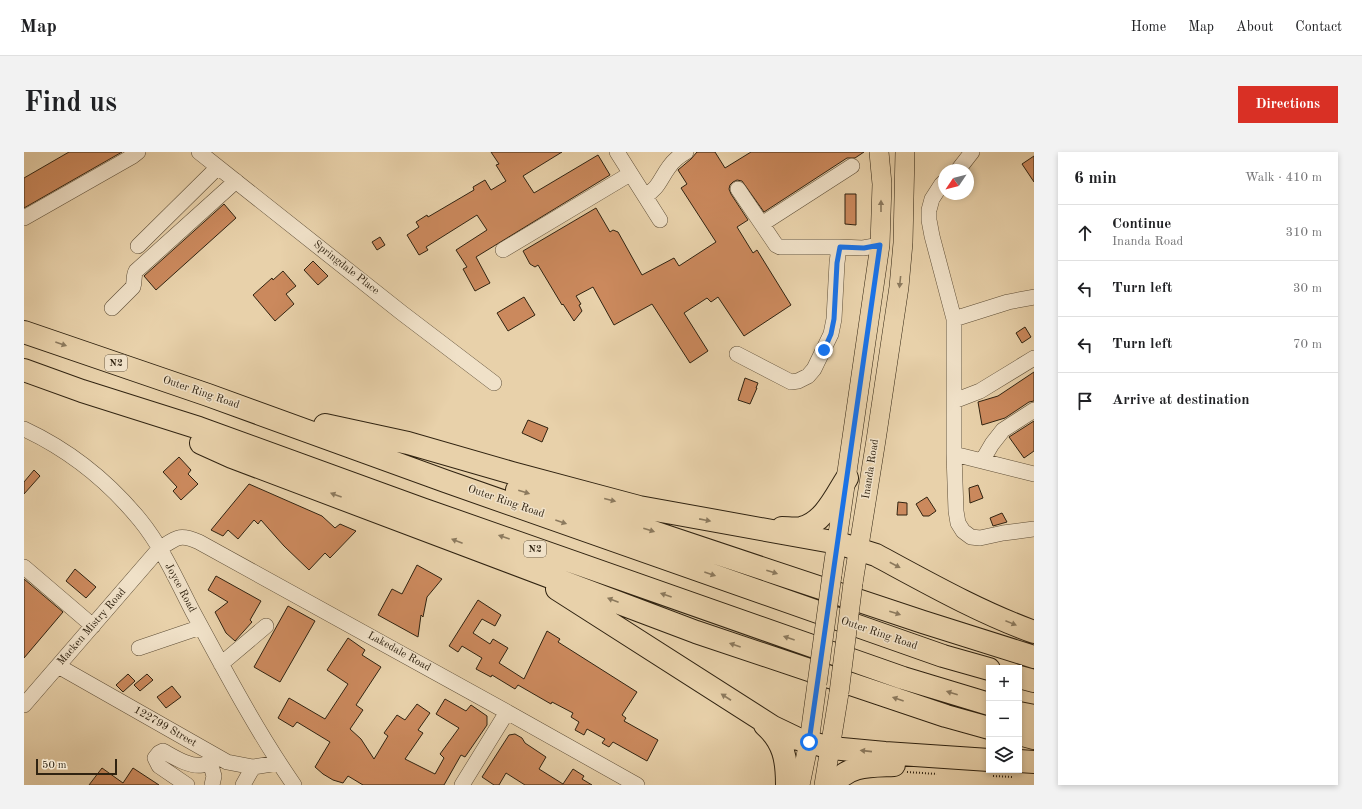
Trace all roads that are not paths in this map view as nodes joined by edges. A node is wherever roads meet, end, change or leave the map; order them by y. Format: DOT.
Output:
graph roads {
  1 [pos="138,152"];
  2 [pos="198,152"];
  3 [pos="616,152"];
  4 [pos="686,152"];
  5 [pos="879,152"];
  6 [pos="905,152"];
  7 [pos="972,152"];
  8 [pos="963,164"];
  9 [pos="852,166"];
  10 [pos="218,167"];
  11 [pos="630,174"];
  12 [pos="236,182"];
  13 [pos="738,189"];
  14 [pos="938,190"];
  15 [pos="645,196"];
  16 [pos="24,218"];
  17 [pos="660,220"];
  18 [pos="762,224"];
  19 [pos="880,245"];
  20 [pos="138,246"];
  21 [pos="840,247"];
  22 [pos="503,250"];
  23 [pos="1034,297"];
  24 [pos="112,308"];
  25 [pos="954,319"];
  26 [pos="24,332"];
  27 [pos="737,354"];
  28 [pos="1034,358"];
  29 [pos="24,370"];
  30 [pos="494,383"];
  31 [pos="82,391"];
  32 [pos="208,395"];
  33 [pos="954,401"];
  34 [pos="1034,410"];
  35 [pos="328,426"];
  36 [pos="24,429"];
  37 [pos="954,454"];
  38 [pos="982,461"];
  39 [pos="1034,474"];
  40 [pos="847,478"];
  41 [pos="833,511"];
  42 [pos="753,529"];
  43 [pos="1034,529"];
  44 [pos="838,544"];
  45 [pos="159,549"];
  46 [pos="859,549"];
  47 [pos="507,560"];
  48 [pos="24,567"];
  49 [pos="93,626"];
  50 [pos="266,626"];
  51 [pos="201,627"];
  52 [pos="1034,632"];
  53 [pos="139,648"];
  54 [pos="1034,657"];
  55 [pos="221,664"];
  56 [pos="58,666"];
  57 [pos="986,668"];
  58 [pos="1022,678"];
  59 [pos="1034,681"];
  60 [pos="986,703"];
  61 [pos="24,705"];
  62 [pos="508,712"];
  63 [pos="1022,714"];
  64 [pos="756,716"];
  65 [pos="1034,716"];
  66 [pos="986,727"];
  67 [pos="1022,735"];
  68 [pos="1034,738"];
  69 [pos="809,742"];
  70 [pos="831,748"];
  71 [pos="215,760"];
  72 [pos="1034,762"];
  73 [pos="278,763"];
  74 [pos="986,766"];
  75 [pos="986,766"];
  76 [pos="253,767"];
  77 [pos="1022,768"];
  78 [pos="187,785"];
  79 [pos="212,785"];
  80 [pos="243,785"];
  81 [pos="294,785"];
  82 [pos="462,785"];
  83 [pos="637,785"];
  84 [pos="787,785"];
  85 [pos="800,785"];
  86 [pos="824,785"];
  87 [pos="834,785"];
  1 -- 16 [label="street"];
  2 -- 10 [label="street, Springdale Place"];
  3 -- 11 [label="street"];
  4 -- 15 [label="street"];
  19 -- 5 [label="main road, Inanda Road, one-way"];
  6 -- 46 [label="main road, Inanda Road, one-way"];
  7 -- 8 [label="street"];
  9 -- 18 [label="street"];
  10 -- 12 [label="street, Springdale Place"];
  10 -- 20 [label="street"];
  11 -- 15 [label="street"];
  11 -- 22 [label="street"];
  12 -- 24 [label="street"];
  12 -- 30 [label="street, Springdale Place"];
  13 -- 18 [label="street"];
  14 -- 25 [label="street"];
  15 -- 17 [label="street"];
  18 -- 21 [label="street"];
  19 -- 21 [label="street"];
  19 -- 40 [label="main road, Inanda Road"];
  21 -- 27 [label="street"];
  23 -- 25 [label="street"];
  25 -- 33 [label="street"];
  26 -- 32 [label="highway, Outer Ring Road / N2, one-way"];
  28 -- 33 [label="street"];
  29 -- 31 [label="highway, N2"];
  47 -- 31 [label="highway, one-way"];
  60 -- 31 [label="highway, N2, one-way"];
  32 -- 35 [label="highway"];
  32 -- 57 [label="highway, Outer Ring Road / N2, one-way"];
  33 -- 37 [label="street"];
  34 -- 38 [label="street"];
  35 -- 42 [label="highway, one-way"];
  35 -- 54 [label="highway, one-way"];
  36 -- 45 [label="street, Joyce Road"];
  37 -- 38 [label="street"];
  37 -- 43 [label="street"];
  38 -- 39 [label="street"];
  40 -- 41 [label="highway"];
  41 -- 42 [label="highway"];
  41 -- 44 [label="main road"];
  42 -- 44 [label="highway"];
  44 -- 46 [label="highway"];
  44 -- 69 [label="main road, bridge"];
  45 -- 49 [label="street, Macken Mistry Road"];
  45 -- 51 [label="street, Joyce Road"];
  45 -- 62 [label="street, Lakedale Road"];
  46 -- 52 [label="highway, one-way"];
  46 -- 70 [label="main road, Inanda Road, bridge"];
  64 -- 47 [label="highway, one-way"];
  66 -- 47 [label="highway, one-way"];
  48 -- 49 [label="street"];
  49 -- 56 [label="street, Macken Mistry Road"];
  50 -- 55 [label="street"];
  51 -- 53 [label="street"];
  51 -- 55 [label="street, Joyce Road"];
  55 -- 73 [label="street, Joyce Road"];
  56 -- 61 [label="street, Macken Mistry Road"];
  56 -- 71 [label="street, 122799 Street"];
  58 -- 59 [label="highway"];
  62 -- 82 [label="street"];
  62 -- 83 [label="street, Lakedale Road"];
  63 -- 65 [label="highway"];
  64 -- 69 [label="highway"];
  64 -- 84 [label="highway"];
  67 -- 68 [label="highway"];
  69 -- 70 [label="highway"];
  69 -- 85 [label="main road"];
  74 -- 70 [label="highway, one-way"];
  70 -- 86 [label="main road, Inanda Road"];
  71 -- 76 [label="street, 122799 Street"];
  71 -- 78 [label="street"];
  71 -- 79 [label="street"];
  72 -- 77 [label="highway"];
  73 -- 76 [label="street, 122799 Street"];
  73 -- 81 [label="street, Joyce Road"];
  75 -- 87 [label="highway"];
  76 -- 80 [label="street"];
}
